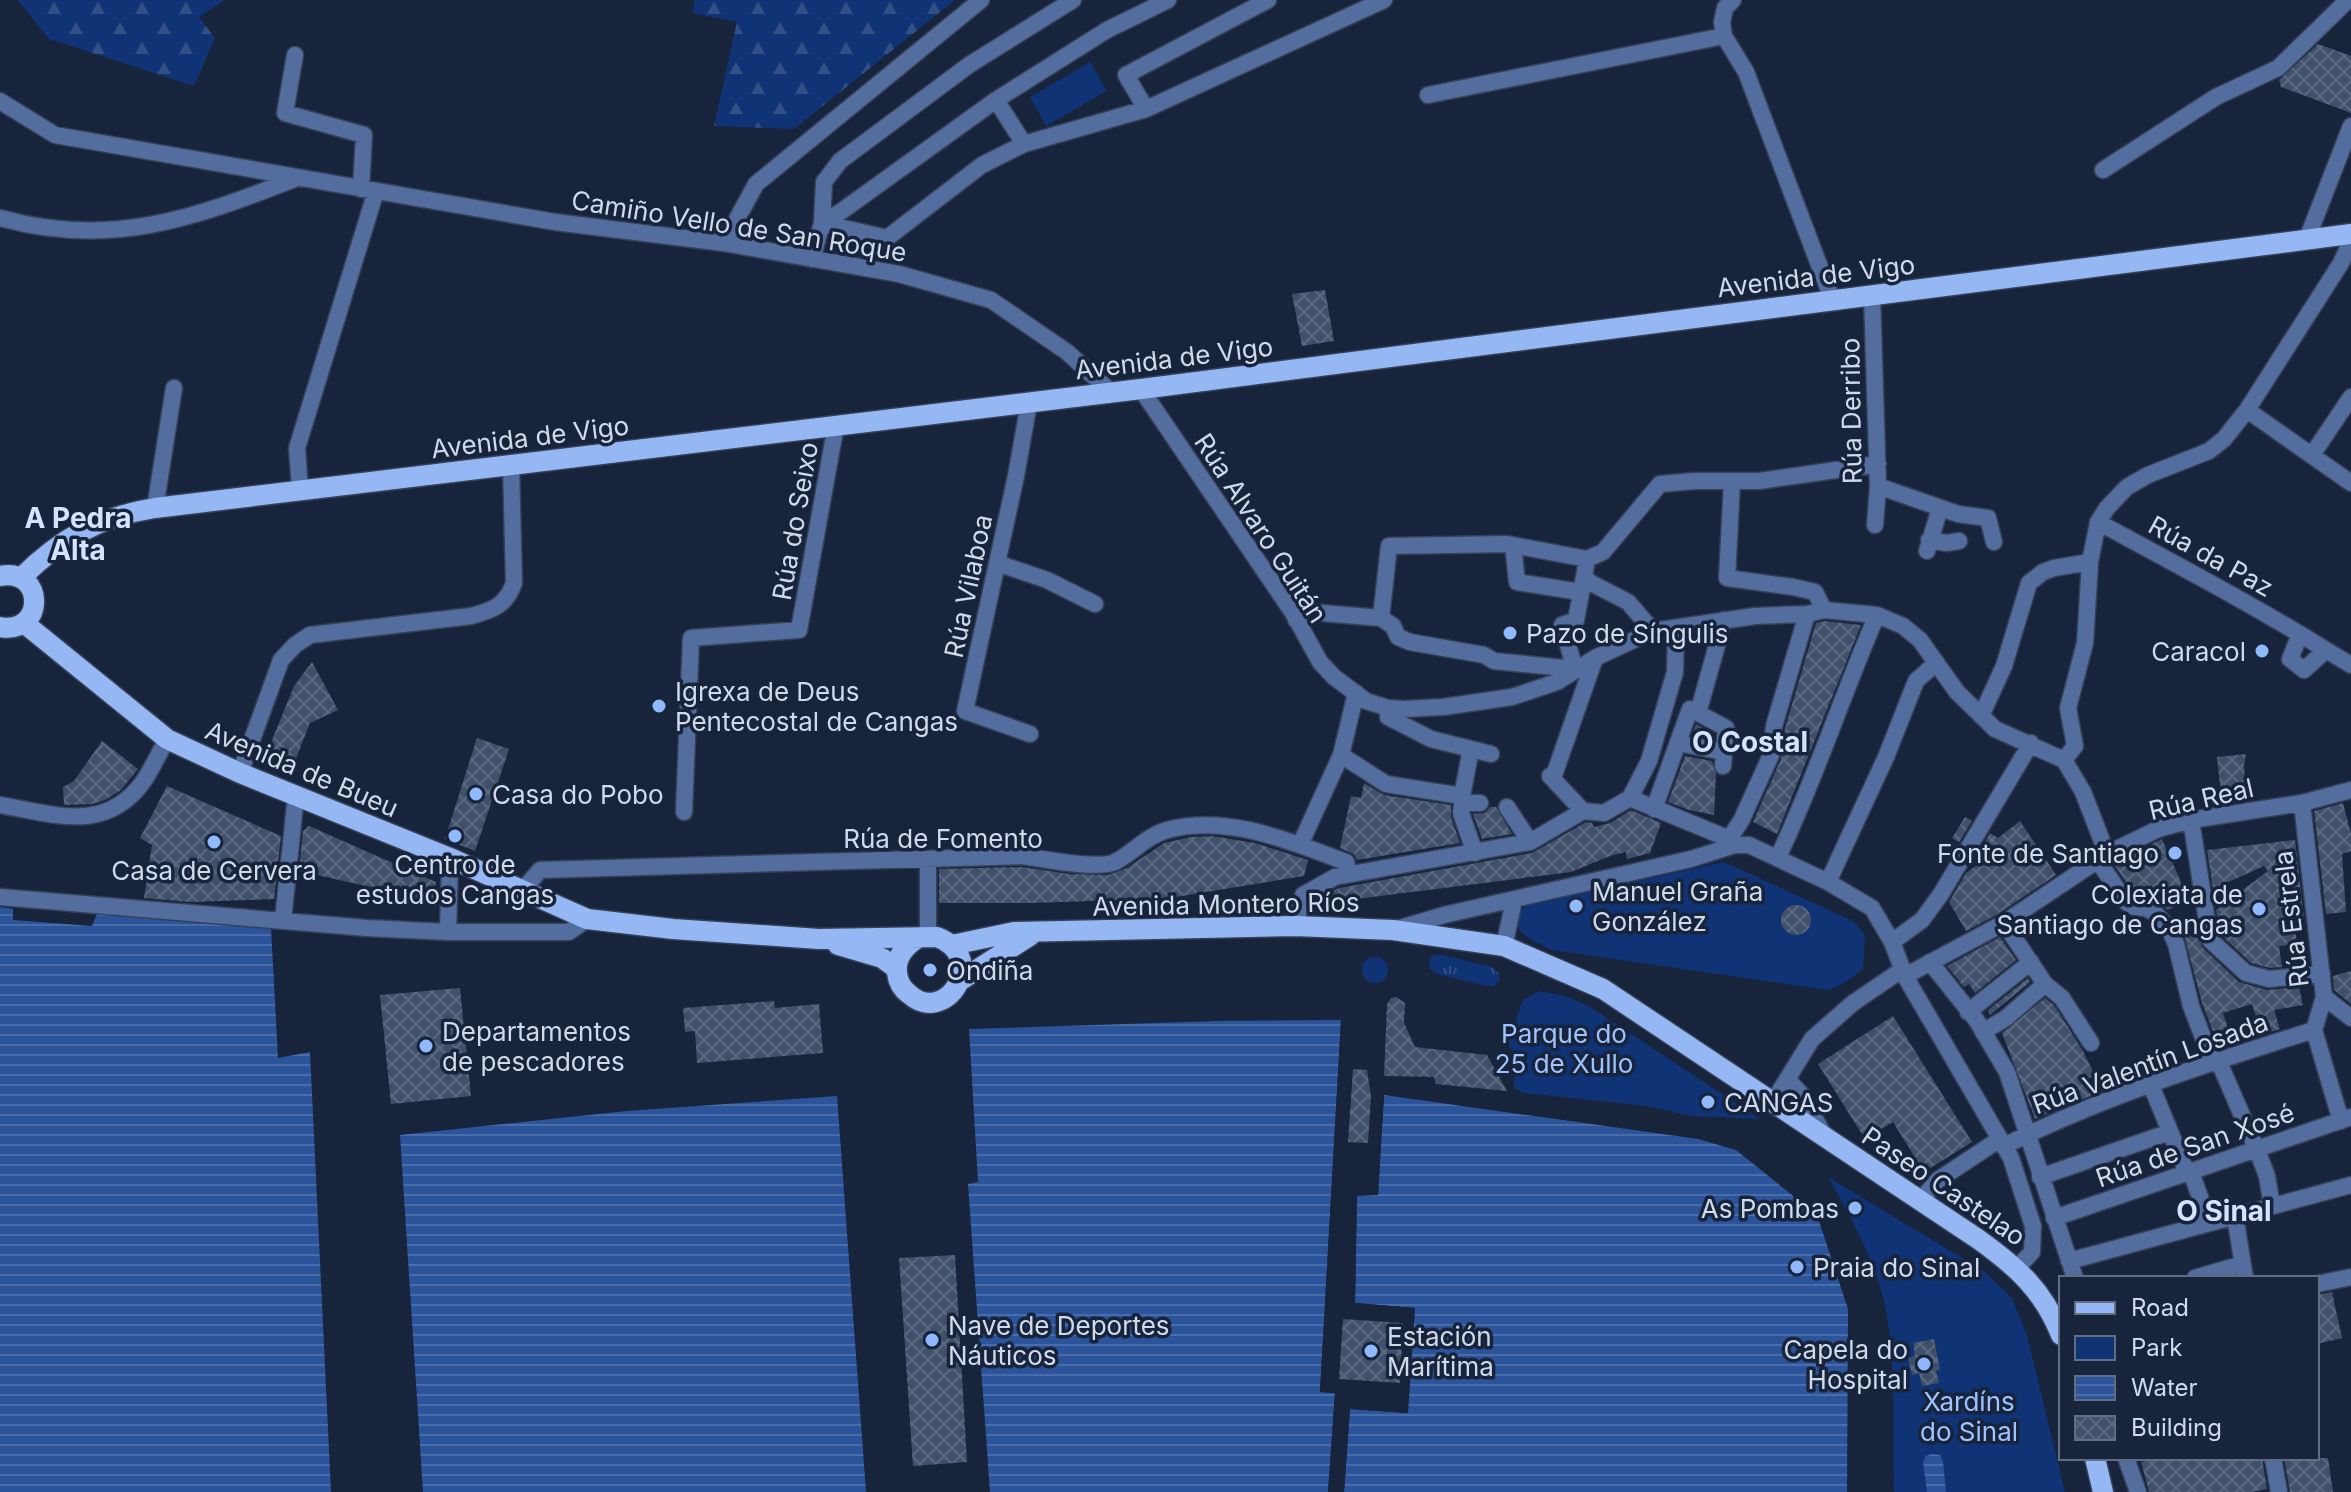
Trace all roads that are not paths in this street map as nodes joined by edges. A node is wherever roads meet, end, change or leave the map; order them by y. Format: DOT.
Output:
graph roads {
  1 [pos="981,0"];
  2 [pos="1073,0"];
  3 [pos="1168,0"];
  4 [pos="1268,0"];
  5 [pos="1384,0"];
  6 [pos="1733,0"];
  7 [pos="2348,0"];
  8 [pos="1724,36"];
  9 [pos="295,55"];
  10 [pos="1428,95"];
  11 [pos="996,100"];
  12 [pos="0,101"];
  13 [pos="1146,109"];
  14 [pos="2351,126"];
  15 [pos="1024,144"];
  16 [pos="2103,170"];
  17 [pos="298,178"];
  18 [pos="368,190"];
  19 [pos="0,218"];
  20 [pos="822,223"];
  21 [pos="2351,234"];
  22 [pos="2307,239"];
  23 [pos="2351,241"];
  24 [pos="724,243"];
  25 [pos="812,259"];
  26 [pos="1872,295"];
  27 [pos="1832,299"];
  28 [pos="174,388"];
  29 [pos="1141,389"];
  30 [pos="1111,392"];
  31 [pos="2351,397"];
  32 [pos="1029,403"];
  33 [pos="2247,410"];
  34 [pos="836,425"];
  35 [pos="2312,455"];
  36 [pos="1878,464"];
  37 [pos="511,465"];
  38 [pos="1732,482"];
  39 [pos="2351,483"];
  40 [pos="1878,486"];
  41 [pos="300,489"];
  42 [pos="155,508"];
  43 [pos="1940,508"];
  44 [pos="2098,522"];
  45 [pos="1875,525"];
  46 [pos="1959,541"];
  47 [pos="1994,542"];
  48 [pos="1513,545"];
  49 [pos="1587,559"];
  50 [pos="2090,562"];
  51 [pos="997,563"];
  52 [pos="0,576"];
  53 [pos="21,578"];
  54 [pos="1582,585"];
  55 [pos="1095,604"];
  56 [pos="1816,612"];
  57 [pos="1877,615"];
  58 [pos="1381,618"];
  59 [pos="1296,620"];
  60 [pos="1724,620"];
  61 [pos="24,623"];
  62 [pos="0,627"];
  63 [pos="1676,628"];
  64 [pos="1653,631"];
  65 [pos="2300,634"];
  66 [pos="2326,650"];
  67 [pos="1595,658"];
  68 [pos="1936,663"];
  69 [pos="2351,665"];
  70 [pos="1575,669"];
  71 [pos="1351,691"];
  72 [pos="1669,693"];
  73 [pos="1388,708"];
  74 [pos="1699,709"];
  75 [pos="1981,716"];
  76 [pos="1030,734"];
  77 [pos="167,739"];
  78 [pos="1678,743"];
  79 [pos="2031,743"];
  80 [pos="1471,749"];
  81 [pos="1491,754"];
  82 [pos="1341,755"];
  83 [pos="2064,760"];
  84 [pos="240,773"];
  85 [pos="2351,790"];
  86 [pos="296,795"];
  87 [pos="1462,796"];
  88 [pos="1630,798"];
  89 [pos="1480,803"];
  90 [pos="2302,803"];
  91 [pos="0,805"];
  92 [pos="1507,807"];
  93 [pos="1654,809"];
  94 [pos="1583,811"];
  95 [pos="684,812"];
  96 [pos="2191,820"];
  97 [pos="1530,842"];
  98 [pos="1725,843"];
  99 [pos="1300,845"];
  100 [pos="1475,853"];
  101 [pos="1778,857"];
  102 [pos="2103,857"];
  103 [pos="450,858"];
  104 [pos="928,860"];
  105 [pos="1349,874"];
  106 [pos="1828,882"];
  107 [pos="522,891"];
  108 [pos="0,897"];
  109 [pos="1514,901"];
  110 [pos="587,919"];
  111 [pos="283,920"];
  112 [pos="2004,923"];
  113 [pos="1295,926"];
  114 [pos="1393,930"];
  115 [pos="448,932"];
  116 [pos="1035,933"];
  117 [pos="923,937"];
  118 [pos="819,939"];
  119 [pos="1892,942"];
  120 [pos="952,945"];
  121 [pos="1504,946"];
  122 [pos="1930,962"];
  123 [pos="2031,962"];
  124 [pos="897,969"];
  125 [pos="1904,972"];
  126 [pos="2322,974"];
  127 [pos="961,980"];
  128 [pos="2045,984"];
  129 [pos="2324,997"];
  130 [pos="1968,1012"];
  131 [pos="2351,1018"];
  132 [pos="2314,1030"];
  133 [pos="1983,1032"];
  134 [pos="2091,1043"];
  135 [pos="2216,1061"];
  136 [pos="1787,1079"];
  137 [pos="2151,1085"];
  138 [pos="1773,1102"];
  139 [pos="2346,1119"];
  140 [pos="2170,1132"];
  141 [pos="2026,1135"];
  142 [pos="1826,1138"];
  143 [pos="2002,1142"];
  144 [pos="2257,1150"];
  145 [pos="2189,1173"];
  146 [pos="2040,1177"];
  147 [pos="2351,1185"];
  148 [pos="1921,1200"];
  149 [pos="2272,1206"];
  150 [pos="2235,1216"];
  151 [pos="2054,1218"];
  152 [pos="2209,1222"];
  153 [pos="2069,1261"];
  154 [pos="2018,1267"];
  155 [pos="2244,1271"];
  156 [pos="2074,1276"];
  157 [pos="2209,1276"];
  158 [pos="2351,1277"];
  159 [pos="2319,1284"];
  160 [pos="2059,1331"];
  161 [pos="2095,1460"];
  162 [pos="2129,1460"];
  163 [pos="2273,1460"];
  164 [pos="2103,1492"];
  165 [pos="2138,1492"];
  166 [pos="2279,1492"];
  1 -- 24 [label="street"];
  2 -- 20 [label="street"];
  3 -- 11 [label="street"];
  4 -- 13 [label="street"];
  5 -- 13 [label="street"];
  6 -- 8 [label="street"];
  7 -- 16 [label="street"];
  8 -- 10 [label="street"];
  8 -- 27 [label="street"];
  9 -- 18 [label="street"];
  11 -- 15 [label="street"];
  11 -- 20 [label="street"];
  12 -- 17 [label="street, Camiño Vello de San Roque"];
  13 -- 15 [label="street"];
  14 -- 22 [label="street"];
  15 -- 20 [label="street"];
  17 -- 18 [label="street, Camiño Vello de San Roque"];
  17 -- 19 [label="street"];
  18 -- 24 [label="street, Camiño Vello de San Roque"];
  18 -- 41 [label="street"];
  20 -- 25 [label="street"];
  21 -- 22 [label="main road, Avenida de Vigo"];
  22 -- 26 [label="main road, Avenida de Vigo"];
  23 -- 33 [label="street"];
  24 -- 25 [label="street, Camiño Vello de San Roque"];
  25 -- 30 [label="street, Camiño Vello de San Roque"];
  26 -- 27 [label="main road, Avenida de Vigo"];
  26 -- 36 [label="street, Rúa Derribo"];
  27 -- 29 [label="main road, Avenida de Vigo"];
  28 -- 42 [label="street"];
  29 -- 30 [label="main road, Avenida de Vigo"];
  29 -- 59 [label="street, Rúa Alvaro Guitán"];
  30 -- 32 [label="main road, Avenida de Vigo"];
  31 -- 35 [label="street"];
  32 -- 34 [label="main road, Avenida de Vigo"];
  32 -- 51 [label="street, Rúa Vilaboa"];
  33 -- 35 [label="street"];
  33 -- 44 [label="street"];
  34 -- 37 [label="main road, Avenida de Vigo"];
  34 -- 95 [label="street, Rúa do Seixo"];
  35 -- 39 [label="street"];
  36 -- 38 [label="street"];
  36 -- 40 [label="street, Rúa Derribo"];
  37 -- 41 [label="main road, Avenida de Vigo"];
  37 -- 84 [label="street"];
  38 -- 49 [label="street"];
  38 -- 56 [label="street"];
  40 -- 43 [label="street"];
  40 -- 45 [label="street, Rúa Derribo"];
  41 -- 42 [label="main road, Avenida de Vigo"];
  42 -- 53 [label="main road, Avenida de Vigo"];
  43 -- 46 [label="street"];
  43 -- 47 [label="street"];
  44 -- 50 [label="street"];
  44 -- 65 [label="street, Rúa da Paz"];
  48 -- 49 [label="street"];
  48 -- 54 [label="street"];
  48 -- 58 [label="street"];
  49 -- 54 [label="street"];
  50 -- 75 [label="street"];
  50 -- 83 [label="street"];
  51 -- 55 [label="street"];
  51 -- 76 [label="street, Rúa Vilaboa"];
  52 -- 53 [label="main road"];
  53 -- 61 [label="main road"];
  54 -- 64 [label="street"];
  54 -- 70 [label="street"];
  56 -- 57 [label="street"];
  56 -- 60 [label="street"];
  56 -- 98 [label="street"];
  57 -- 68 [label="street"];
  57 -- 101 [label="street"];
  58 -- 59 [label="street"];
  58 -- 70 [label="street"];
  59 -- 71 [label="street, Rúa Alvaro Guitán"];
  60 -- 63 [label="street"];
  60 -- 74 [label="street"];
  61 -- 62 [label="main road"];
  61 -- 77 [label="main road, Avenida de Bueu"];
  63 -- 64 [label="street"];
  63 -- 72 [label="street"];
  64 -- 67 [label="street"];
  65 -- 66 [label="street, Rúa da Paz"];
  65 -- 66 [label="street"];
  66 -- 69 [label="street, Rúa da Paz"];
  67 -- 70 [label="street"];
  67 -- 94 [label="street"];
  68 -- 75 [label="street"];
  68 -- 106 [label="street"];
  70 -- 73 [label="street"];
  71 -- 73 [label="street, Rúa Alvaro Guitán"];
  71 -- 82 [label="street"];
  72 -- 74 [label="street"];
  72 -- 88 [label="street"];
  73 -- 80 [label="street"];
  74 -- 78 [label="street"];
  74 -- 78 [label="street"];
  75 -- 79 [label="street"];
  77 -- 84 [label="main road, Avenida de Bueu"];
  77 -- 91 [label="street"];
  78 -- 93 [label="street"];
  79 -- 83 [label="street"];
  79 -- 119 [label="street"];
  80 -- 81 [label="street"];
  80 -- 87 [label="street"];
  82 -- 87 [label="street"];
  82 -- 99 [label="street"];
  83 -- 102 [label="street"];
  84 -- 86 [label="main road, Avenida de Bueu"];
  85 -- 90 [label="street, Rúa Real"];
  86 -- 103 [label="main road, Avenida de Bueu"];
  86 -- 111 [label="street"];
  87 -- 89 [label="street"];
  87 -- 100 [label="street"];
  88 -- 93 [label="street"];
  88 -- 94 [label="street"];
  90 -- 96 [label="street, Rúa Real"];
  90 -- 126 [label="street, Rúa Estrela"];
  92 -- 97 [label="street"];
  93 -- 98 [label="street"];
  94 -- 97 [label="street"];
  96 -- 102 [label="street, Rúa Real"];
  96 -- 126 [label="street"];
  97 -- 100 [label="street"];
  98 -- 101 [label="street"];
  98 -- 109 [label="street"];
  99 -- 104 [label="street, Rúa de Fomento"];
  99 -- 105 [label="street, Rúa de Fomento"];
  100 -- 105 [label="street"];
  101 -- 106 [label="street"];
  102 -- 112 [label="street, Rúa Real"];
  102 -- 135 [label="street"];
  103 -- 107 [label="main road, Avenida de Bueu"];
  103 -- 115 [label="street"];
  104 -- 107 [label="street, Rúa de Fomento"];
  104 -- 117 [label="street"];
  105 -- 113 [label="street"];
  106 -- 119 [label="street"];
  107 -- 110 [label="main road, Avenida de Bueu"];
  108 -- 111 [label="street"];
  109 -- 114 [label="street"];
  109 -- 121 [label="street"];
  110 -- 115 [label="street"];
  110 -- 118 [label="main road"];
  111 -- 115 [label="street"];
  112 -- 122 [label="street, Rúa Real"];
  112 -- 123 [label="street"];
  113 -- 114 [label="main road, Avenida Montero Ríos"];
  113 -- 116 [label="main road, Avenida Montero Ríos"];
  114 -- 121 [label="main road, Avenida Montero Ríos"];
  116 -- 120 [label="main road, Avenida Montero Ríos"];
  116 -- 127 [label="main road"];
  117 -- 118 [label="main road"];
  117 -- 120 [label="main road"];
  117 -- 124 [label="main road"];
  118 -- 124 [label="main road"];
  119 -- 125 [label="street"];
  120 -- 127 [label="main road"];
  121 -- 138 [label="main road, Paseo Castelao"];
  122 -- 125 [label="street, Rúa Real"];
  122 -- 130 [label="street"];
  123 -- 128 [label="street"];
  123 -- 130 [label="street"];
  124 -- 127 [label="main road"];
  125 -- 136 [label="street, Rúa Real"];
  125 -- 143 [label="street"];
  126 -- 129 [label="street, Rúa Estrela"];
  128 -- 133 [label="street"];
  128 -- 134 [label="street"];
  129 -- 131 [label="street, Rúa Estrela"];
  129 -- 132 [label="street"];
  130 -- 133 [label="street"];
  132 -- 135 [label="street, Rúa Valentín Losada"];
  132 -- 139 [label="street"];
  133 -- 141 [label="street"];
  135 -- 137 [label="street, Rúa Valentín Losada"];
  135 -- 144 [label="street"];
  136 -- 138 [label="street, Rúa Real"];
  136 -- 142 [label="street"];
  137 -- 140 [label="street"];
  137 -- 141 [label="street, Rúa Valentín Losada"];
  138 -- 142 [label="main road, Paseo Castelao"];
  139 -- 144 [label="street, Rúa de San Xosé"];
  140 -- 145 [label="street"];
  140 -- 146 [label="street"];
  141 -- 143 [label="street, Rúa Valentín Losada"];
  141 -- 146 [label="street"];
  142 -- 148 [label="main road, Paseo Castelao"];
  143 -- 148 [label="street, Rúa Valentín Losada"];
  143 -- 154 [label="street"];
  144 -- 145 [label="street, Rúa de San Xosé"];
  144 -- 149 [label="street"];
  145 -- 151 [label="street, Rúa de San Xosé"];
  145 -- 152 [label="street"];
  146 -- 151 [label="street"];
  147 -- 149 [label="street"];
  148 -- 154 [label="main road, Paseo Castelao"];
  149 -- 150 [label="street"];
  150 -- 152 [label="street"];
  150 -- 155 [label="street"];
  151 -- 153 [label="street"];
  152 -- 153 [label="street"];
  153 -- 156 [label="street"];
  154 -- 160 [label="main road, Paseo Castelao"];
  155 -- 157 [label="street"];
  158 -- 159 [label="street"];
  161 -- 164 [label="main road"];
  162 -- 165 [label="street"];
  163 -- 166 [label="street"];
}
